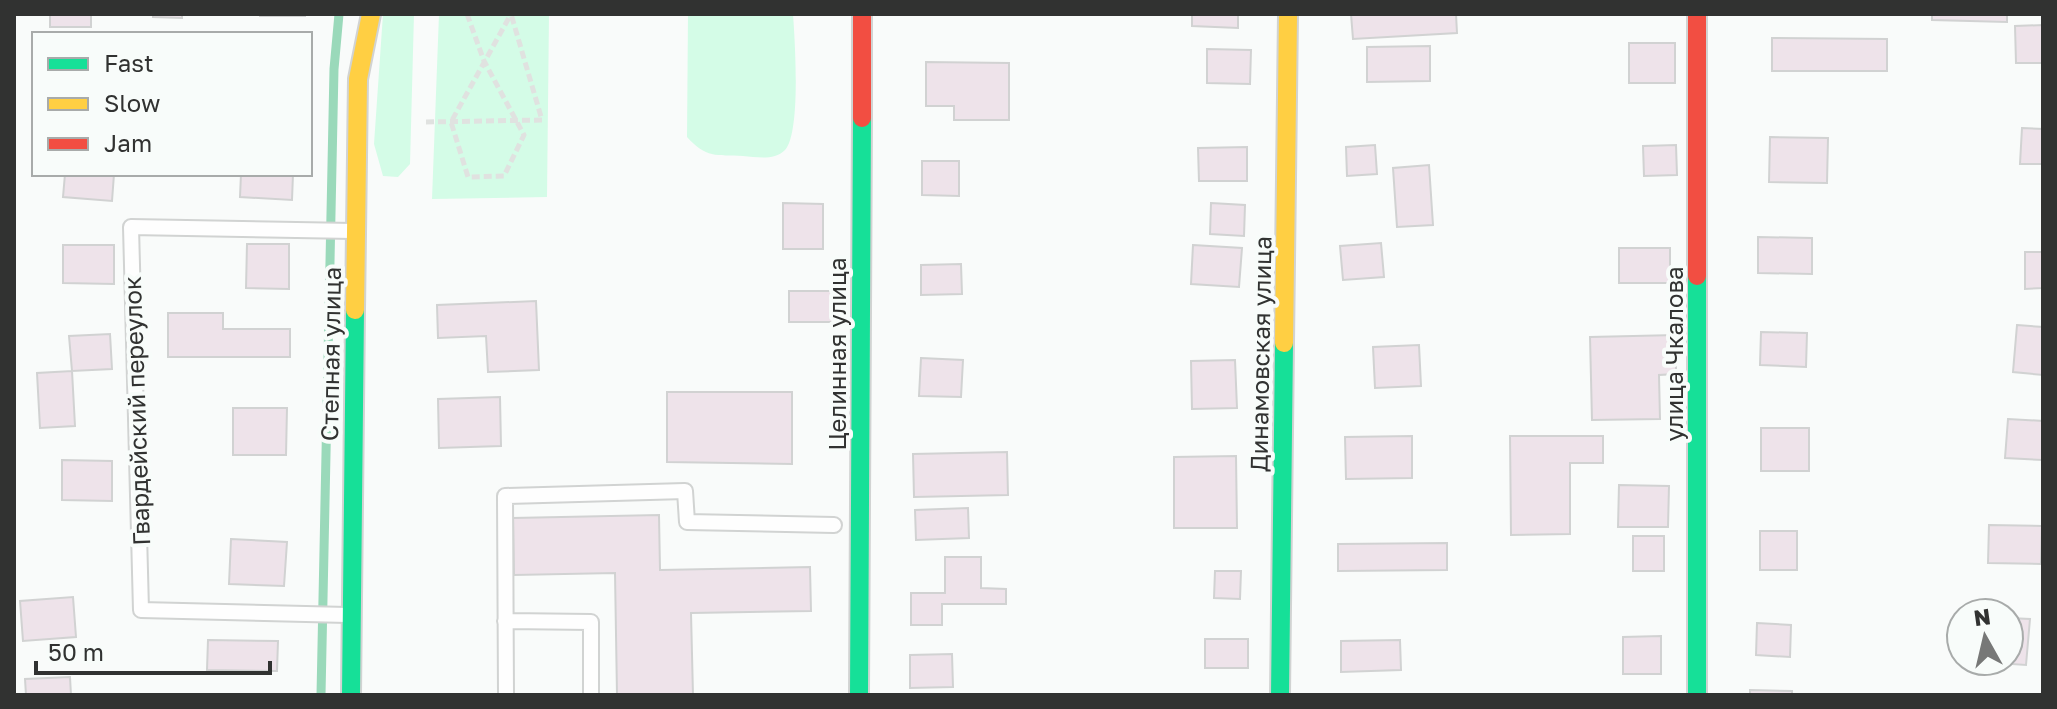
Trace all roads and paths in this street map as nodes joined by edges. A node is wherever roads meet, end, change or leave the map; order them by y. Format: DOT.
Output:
graph roads {
  1 [pos="371,14"];
  2 [pos="467,14"];
  3 [pos="511,14"];
  4 [pos="862,14"];
  5 [pos="1288,14"];
  6 [pos="1697,14"];
  7 [pos="484,61"];
  8 [pos="426,122"];
  9 [pos="451,122"];
  10 [pos="517,122"];
  11 [pos="347,231"];
  12 [pos="834,525"];
  13 [pos="343,615"];
  14 [pos="505,621"];
  15 [pos="351,695"];
  16 [pos="506,695"];
  17 [pos="591,695"];
  18 [pos="859,695"];
  19 [pos="1280,695"];
  20 [pos="1697,695"];
  1 -- 11 [label="street, Степная улица"];
  2 -- 7 [label="path"];
  3 -- 7 [label="path"];
  3 -- 10 [label="path"];
  4 -- 18 [label="street, Целинная улица"];
  5 -- 19 [label="street, Динамовская улица"];
  6 -- 20 [label="street, улица Чкалова"];
  7 -- 9 [label="path"];
  7 -- 10 [label="path"];
  8 -- 9 [label="path"];
  9 -- 10 [label="path"];
  9 -- 10 [label="path"];
  11 -- 13 [label="street, Степная улица"];
  11 -- 13 [label="lane, Гвардейский переулок"];
  12 -- 14 [label="lane"];
  13 -- 15 [label="street, Степная улица"];
  14 -- 16 [label="lane"];
  14 -- 17 [label="lane"];
}
